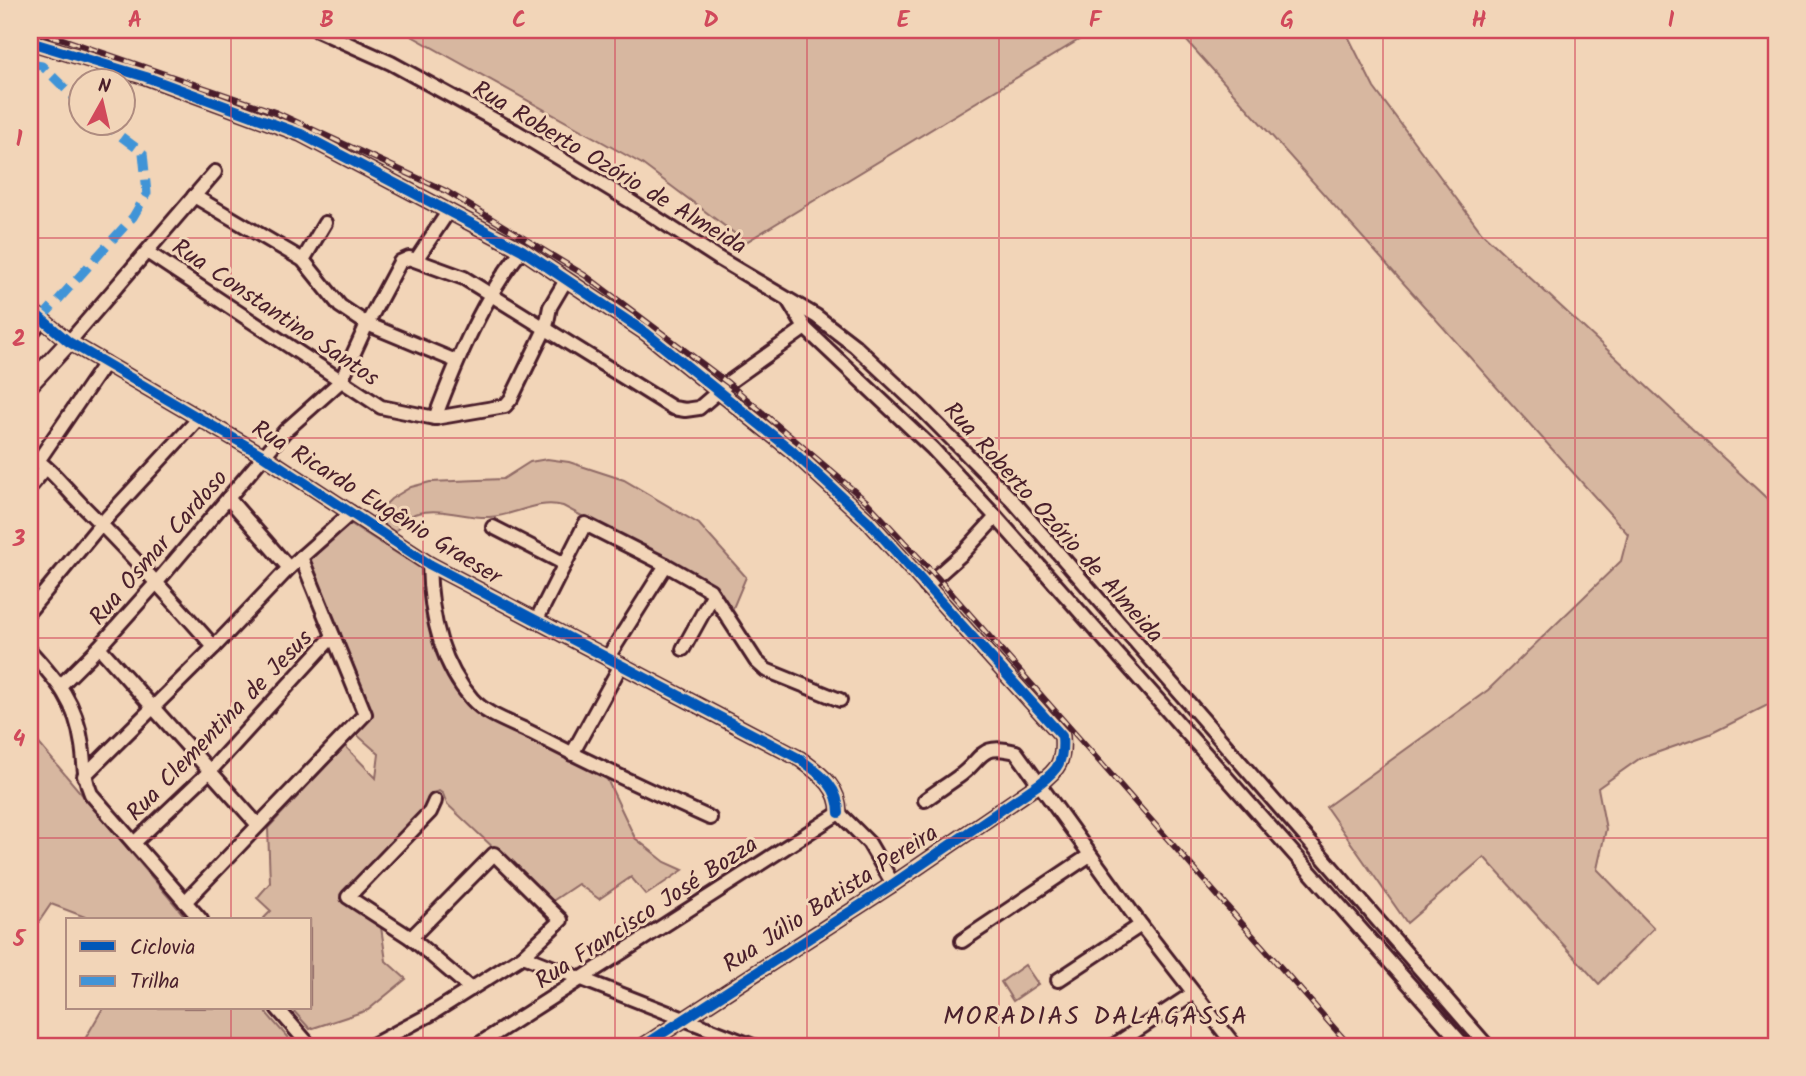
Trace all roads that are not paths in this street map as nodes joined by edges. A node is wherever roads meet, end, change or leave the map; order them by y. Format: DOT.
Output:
graph roads {
  1 [pos="317,30"];
  2 [pos="30,42"];
  3 [pos="215,172"];
  4 [pos="194,196"];
  5 [pos="448,212"];
  6 [pos="325,223"];
  7 [pos="522,250"];
  8 [pos="147,252"];
  9 [pos="303,260"];
  10 [pos="416,260"];
  11 [pos="566,280"];
  12 [pos="492,295"];
  13 [pos="786,297"];
  14 [pos="33,320"];
  15 [pos="367,324"];
  16 [pos="546,327"];
  17 [pos="805,328"];
  18 [pos="69,342"];
  19 [pos="456,361"];
  20 [pos="105,363"];
  21 [pos="341,381"];
  22 [pos="30,384"];
  23 [pos="719,390"];
  24 [pos="199,418"];
  25 [pos="435,418"];
  26 [pos="264,456"];
  27 [pos="38,462"];
  28 [pos="30,487"];
  29 [pos="228,498"];
  30 [pos="351,513"];
  31 [pos="996,517"];
  32 [pos="101,524"];
  33 [pos="493,527"];
  34 [pos="301,557"];
  35 [pos="429,564"];
  36 [pos="565,564"];
  37 [pos="666,565"];
  38 [pos="289,568"];
  39 [pos="157,582"];
  40 [pos="926,586"];
  41 [pos="713,596"];
  42 [pos="30,611"];
  43 [pos="536,621"];
  44 [pos="333,636"];
  45 [pos="99,647"];
  46 [pos="214,647"];
  47 [pos="683,649"];
  48 [pos="30,651"];
  49 [pos="608,657"];
  50 [pos="621,665"];
  51 [pos="61,685"];
  52 [pos="840,700"];
  53 [pos="152,708"];
  54 [pos="572,754"];
  55 [pos="209,772"];
  56 [pos="84,776"];
  57 [pos="1039,784"];
  58 [pos="925,800"];
  59 [pos="435,801"];
  60 [pos="1277,806"];
  61 [pos="839,813"];
  62 [pos="1263,817"];
  63 [pos="710,818"];
  64 [pos="258,825"];
  65 [pos="134,844"];
  66 [pos="1311,846"];
  67 [pos="1090,855"];
  68 [pos="1298,857"];
  69 [pos="893,884"];
  70 [pos="184,902"];
  71 [pos="199,918"];
  72 [pos="1141,925"];
  73 [pos="411,938"];
  74 [pos="962,941"];
  75 [pos="523,956"];
  76 [pos="580,980"];
  77 [pos="1058,980"];
  78 [pos="471,989"];
  79 [pos="1192,994"];
  80 [pos="278,1010"];
  81 [pos="683,1019"];
  82 [pos="1132,1041"];
  83 [pos="1478,1044"];
  84 [pos="310,1046"];
  85 [pos="371,1046"];
  86 [pos="476,1046"];
  87 [pos="643,1046"];
  88 [pos="753,1046"];
  89 [pos="1113,1046"];
  90 [pos="1234,1046"];
  91 [pos="1464,1046"];
  1 -- 13 [label="street, Rua Roberto Ozório de Almeida"];
  2 -- 5 [label="street"];
  3 -- 4 [label="street"];
  4 -- 8 [label="street"];
  4 -- 9 [label="street"];
  5 -- 7 [label="street"];
  5 -- 10 [label="street"];
  6 -- 9 [label="street"];
  7 -- 11 [label="street"];
  7 -- 12 [label="street"];
  8 -- 18 [label="street"];
  8 -- 21 [label="street, Rua Constantino Santos"];
  9 -- 15 [label="street"];
  10 -- 12 [label="street"];
  10 -- 15 [label="street, Rua Osmar Cardoso"];
  11 -- 16 [label="street"];
  11 -- 23 [label="street"];
  12 -- 16 [label="street"];
  12 -- 19 [label="street"];
  13 -- 17 [label="street"];
  13 -- 60 [label="street, Rua Roberto Ozório de Almeida"];
  14 -- 18 [label="street, Rua Ricardo Eugênio Graeser"];
  15 -- 19 [label="street"];
  15 -- 21 [label="street, Rua Osmar Cardoso"];
  16 -- 23 [label="street"];
  16 -- 25 [label="street, Rua Constantino Santos"];
  17 -- 23 [label="street"];
  17 -- 31 [label="street"];
  18 -- 20 [label="street, Rua Ricardo Eugênio Graeser"];
  18 -- 22 [label="street"];
  19 -- 25 [label="street"];
  20 -- 24 [label="street, Rua Ricardo Eugênio Graeser"];
  20 -- 27 [label="street"];
  21 -- 25 [label="street, Rua Constantino Santos"];
  21 -- 26 [label="street, Rua Osmar Cardoso"];
  23 -- 40 [label="street"];
  24 -- 26 [label="street, Rua Ricardo Eugênio Graeser"];
  24 -- 32 [label="street"];
  26 -- 29 [label="street, Rua Osmar Cardoso"];
  26 -- 30 [label="street, Rua Ricardo Eugênio Graeser"];
  27 -- 28 [label="street"];
  27 -- 32 [label="street"];
  29 -- 38 [label="street"];
  29 -- 39 [label="street, Rua Osmar Cardoso"];
  30 -- 34 [label="street"];
  30 -- 35 [label="street, Rua Ricardo Eugênio Graeser"];
  31 -- 40 [label="street"];
  31 -- 62 [label="street"];
  32 -- 39 [label="street"];
  32 -- 42 [label="street"];
  33 -- 36 [label="street"];
  34 -- 38 [label="street"];
  34 -- 44 [label="street"];
  35 -- 43 [label="street, Rua Ricardo Eugênio Graeser"];
  35 -- 54 [label="street"];
  36 -- 37 [label="street"];
  36 -- 43 [label="street"];
  37 -- 41 [label="street"];
  37 -- 49 [label="street"];
  38 -- 46 [label="street"];
  39 -- 45 [label="street, Rua Osmar Cardoso"];
  39 -- 46 [label="street"];
  40 -- 57 [label="street, Rua Júlio Batista Pereira"];
  41 -- 47 [label="street"];
  41 -- 52 [label="street"];
  43 -- 49 [label="street, Rua Ricardo Eugênio Graeser"];
  44 -- 55 [label="street, Rua Clementina de Jesus"];
  44 -- 64 [label="street"];
  45 -- 51 [label="street, Rua Osmar Cardoso"];
  45 -- 53 [label="street"];
  46 -- 53 [label="street"];
  48 -- 51 [label="street"];
  49 -- 50 [label="street, Rua Ricardo Eugênio Graeser"];
  50 -- 54 [label="street"];
  50 -- 61 [label="street, Rua Ricardo Eugênio Graeser"];
  51 -- 56 [label="street"];
  53 -- 55 [label="street"];
  53 -- 56 [label="street"];
  54 -- 63 [label="street"];
  55 -- 64 [label="street"];
  55 -- 65 [label="street, Rua Clementina de Jesus"];
  56 -- 65 [label="street"];
  57 -- 58 [label="street"];
  57 -- 67 [label="street"];
  57 -- 69 [label="street, Rua Júlio Batista Pereira"];
  59 -- 73 [label="street"];
  60 -- 62 [label="street"];
  60 -- 66 [label="street, Rua Roberto Ozório de Almeida"];
  61 -- 69 [label="street"];
  61 -- 76 [label="street, Rua Francisco José Bozza"];
  62 -- 68 [label="street"];
  64 -- 70 [label="street"];
  65 -- 70 [label="street"];
  66 -- 68 [label="street"];
  66 -- 83 [label="street, Rua Roberto Ozório de Almeida"];
  67 -- 72 [label="street"];
  67 -- 74 [label="street"];
  68 -- 91 [label="street"];
  69 -- 81 [label="street, Rua Júlio Batista Pereira"];
  70 -- 71 [label="street"];
  72 -- 77 [label="street"];
  72 -- 79 [label="street"];
  73 -- 75 [label="street"];
  73 -- 78 [label="street"];
  75 -- 76 [label="street"];
  75 -- 78 [label="street"];
  76 -- 81 [label="street"];
  76 -- 86 [label="street, Rua Francisco José Bozza"];
  78 -- 85 [label="street"];
  79 -- 82 [label="street"];
  79 -- 90 [label="street"];
  80 -- 84 [label="street"];
  81 -- 87 [label="street, Rua Júlio Batista Pereira"];
  81 -- 88 [label="street"];
  82 -- 89 [label="street"];
}
